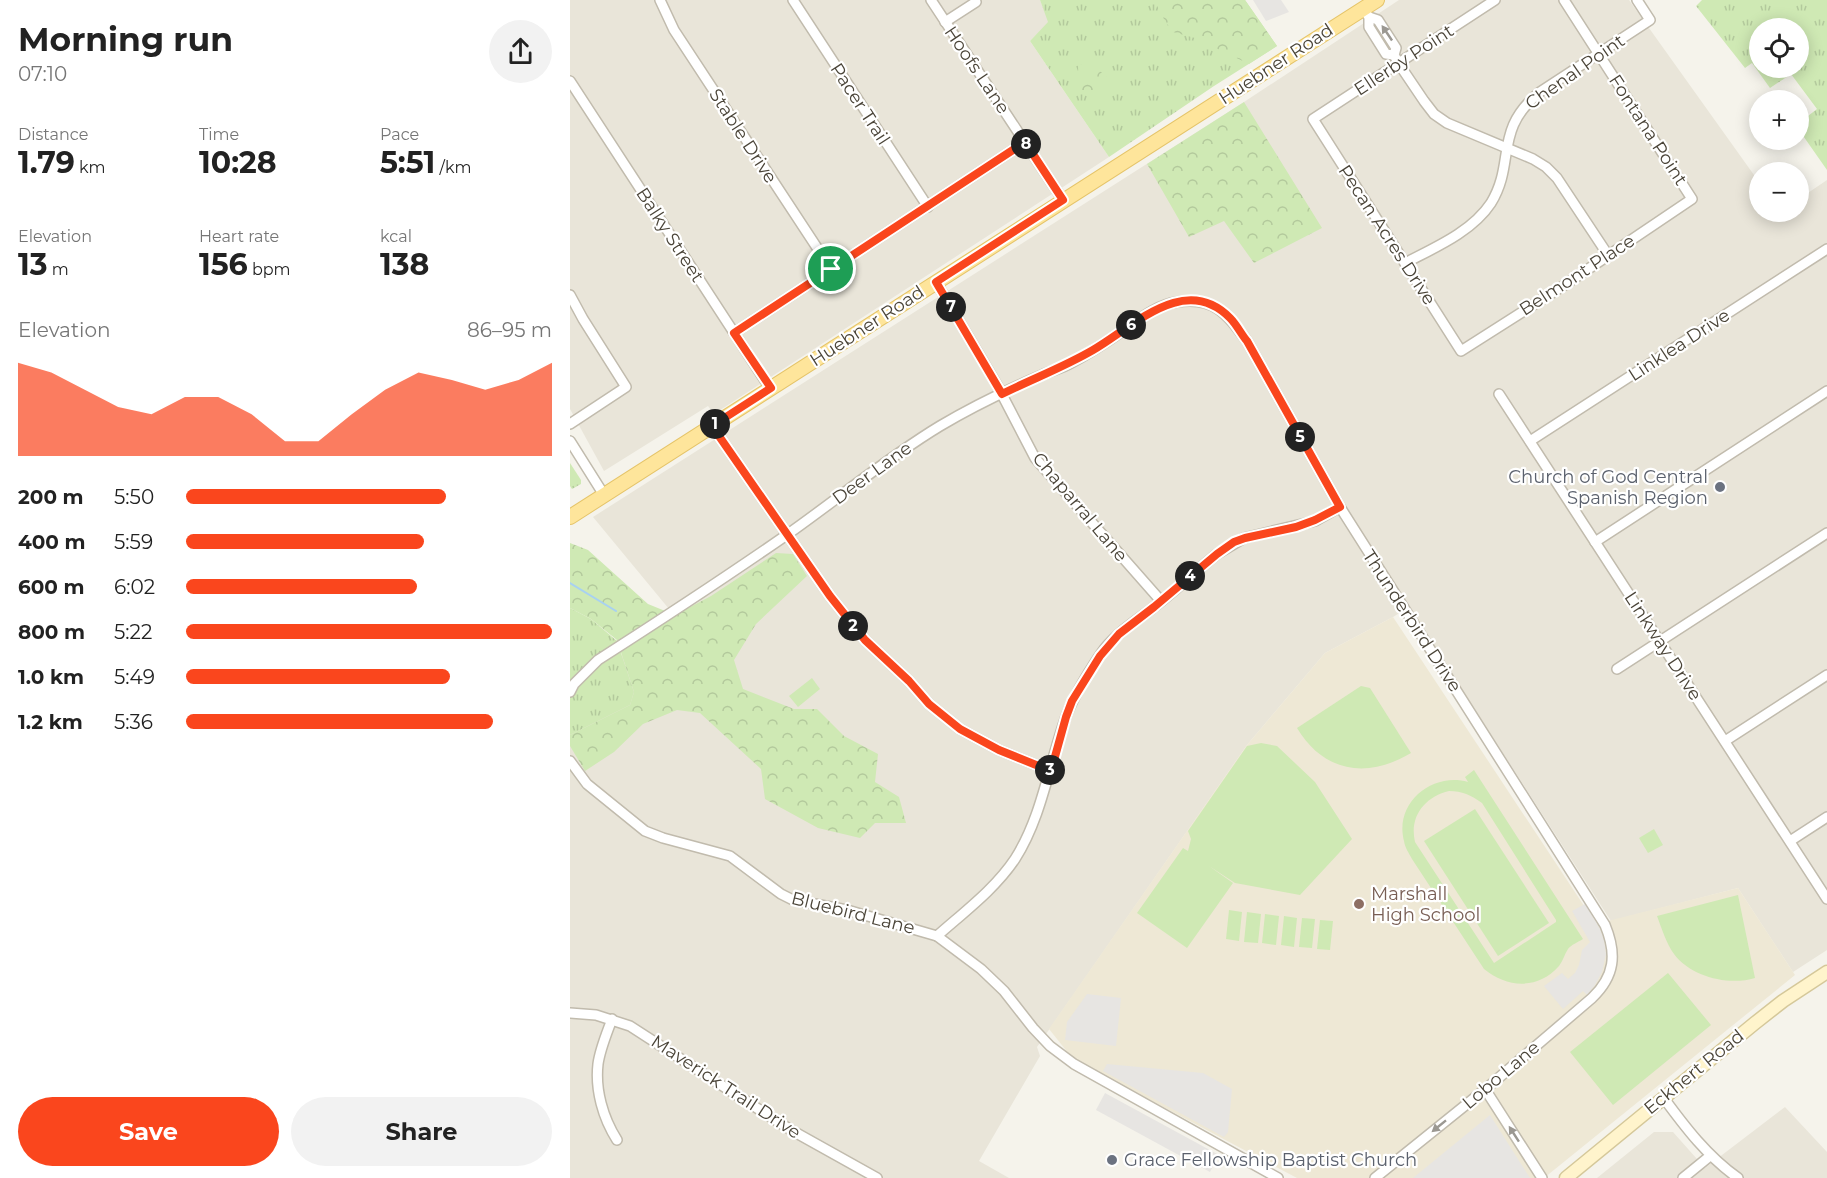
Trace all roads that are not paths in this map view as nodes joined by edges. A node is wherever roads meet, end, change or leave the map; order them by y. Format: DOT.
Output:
graph roads {
  1 [pos="660,0"];
  2 [pos="794,0"];
  3 [pos="931,0"];
  4 [pos="1377,0"];
  5 [pos="1495,0"];
  6 [pos="1564,0"];
  7 [pos="1637,0"];
  8 [pos="976,2"];
  9 [pos="1366,13"];
  10 [pos="945,22"];
  11 [pos="1599,53"];
  12 [pos="1396,59"];
  13 [pos="570,81"];
  14 [pos="1313,119"];
  15 [pos="1025,142"];
  16 [pos="1506,148"];
  17 [pos="1692,199"];
  18 [pos="1063,200"];
  19 [pos="928,207"];
  20 [pos="1827,249"];
  21 [pos="1608,255"];
  22 [pos="1405,263"];
  23 [pos="831,269"];
  24 [pos="936,282"];
  25 [pos="570,295"];
  26 [pos="1191,301"];
  27 [pos="734,333"];
  28 [pos="1461,351"];
  29 [pos="771,388"];
  30 [pos="1827,391"];
  31 [pos="1002,394"];
  32 [pos="1499,394"];
  33 [pos="570,424"];
  34 [pos="712,426"];
  35 [pos="570,441"];
  36 [pos="1530,441"];
  37 [pos="604,495"];
  38 [pos="1340,507"];
  39 [pos="570,517"];
  40 [pos="1827,533"];
  41 [pos="788,534"];
  42 [pos="1595,542"];
  43 [pos="1161,601"];
  44 [pos="1660,641"];
  45 [pos="1617,669"];
  46 [pos="1827,675"];
  47 [pos="572,688"];
  48 [pos="1725,741"];
  49 [pos="570,761"];
  50 [pos="1051,771"];
  51 [pos="1827,817"];
  52 [pos="1790,841"];
  53 [pos="1827,899"];
  54 [pos="937,936"];
  55 [pos="1612,960"];
  56 [pos="1827,972"];
  57 [pos="570,1013"];
  58 [pos="612,1019"];
  59 [pos="1485,1089"];
  60 [pos="1663,1097"];
  61 [pos="617,1140"];
  62 [pos="1710,1156"];
  63 [pos="877,1178"];
  64 [pos="1278,1178"];
  65 [pos="1375,1178"];
  66 [pos="1542,1178"];
  67 [pos="1566,1178"];
  68 [pos="1683,1178"];
  69 [pos="1738,1178"];
  1 -- 23 [label="street, Stable Drive"];
  2 -- 19 [label="street, Pacer Trail"];
  3 -- 10 [label="street, Hoofs Lane"];
  4 -- 9 [label="main road, Huebner Road"];
  5 -- 12 [label="street, Ellerby Point"];
  6 -- 11 [label="street, Fontana Point"];
  7 -- 11 [label="street, Chenal Point"];
  8 -- 10 [label="street"];
  9 -- 12 [label="street"];
  9 -- 18 [label="main road, Huebner Road"];
  10 -- 15 [label="street, Hoofs Lane"];
  11 -- 16 [label="street, Chenal Point"];
  11 -- 17 [label="street, Fontana Point"];
  12 -- 14 [label="street, Ellerby Point"];
  12 -- 16 [label="street"];
  13 -- 27 [label="street, Balky Street"];
  14 -- 22 [label="street, Pecan Acres Drive"];
  15 -- 18 [label="street, Hoofs Lane"];
  15 -- 19 [label="street"];
  16 -- 21 [label="street"];
  16 -- 22 [label="street, Chenal Point"];
  17 -- 21 [label="street, Belmont Place"];
  18 -- 24 [label="main road, Huebner Road"];
  19 -- 23 [label="street"];
  20 -- 36 [label="street, Linklea Drive"];
  21 -- 28 [label="street, Belmont Place"];
  22 -- 28 [label="street, Pecan Acres Drive"];
  23 -- 27 [label="street"];
  24 -- 29 [label="main road, Huebner Road"];
  24 -- 31 [label="street, Chaparral Lane"];
  25 -- 33 [label="street"];
  26 -- 31 [label="street, Deer Lane"];
  26 -- 38 [label="street, Thunderbird Drive"];
  27 -- 29 [label="street, Balky Street"];
  29 -- 34 [label="main road, Huebner Road"];
  30 -- 42 [label="street"];
  31 -- 41 [label="street, Deer Lane"];
  31 -- 43 [label="street, Chaparral Lane"];
  32 -- 36 [label="street, Linkway Drive"];
  34 -- 37 [label="main road, Huebner Road"];
  34 -- 41 [label="street"];
  35 -- 37 [label="street"];
  36 -- 42 [label="street, Linkway Drive"];
  37 -- 39 [label="main road, Huebner Road"];
  38 -- 43 [label="street"];
  38 -- 55 [label="street, Thunderbird Drive"];
  40 -- 44 [label="street"];
  41 -- 47 [label="street, Deer Lane"];
  41 -- 50 [label="street"];
  42 -- 44 [label="street, Linkway Drive"];
  43 -- 50 [label="street"];
  44 -- 45 [label="street"];
  44 -- 48 [label="street, Linkway Drive"];
  46 -- 48 [label="street"];
  48 -- 52 [label="street, Linkway Drive"];
  49 -- 54 [label="street, Bluebird Lane"];
  50 -- 54 [label="street"];
  51 -- 52 [label="street"];
  52 -- 53 [label="street, Linkway Drive"];
  54 -- 64 [label="street, Bluebird Lane"];
  55 -- 59 [label="street, Lobo Lane"];
  56 -- 60 [label="main road, Eckhert Road"];
  57 -- 58 [label="street, Maverick Trail Drive"];
  58 -- 61 [label="street"];
  58 -- 63 [label="street, Maverick Trail Drive"];
  59 -- 65 [label="street, Lobo Lane, one-way"];
  66 -- 59 [label="street, one-way"];
  60 -- 62 [label="street"];
  60 -- 67 [label="main road, Eckhert Road"];
  62 -- 68 [label="street"];
  62 -- 69 [label="street"];
}
